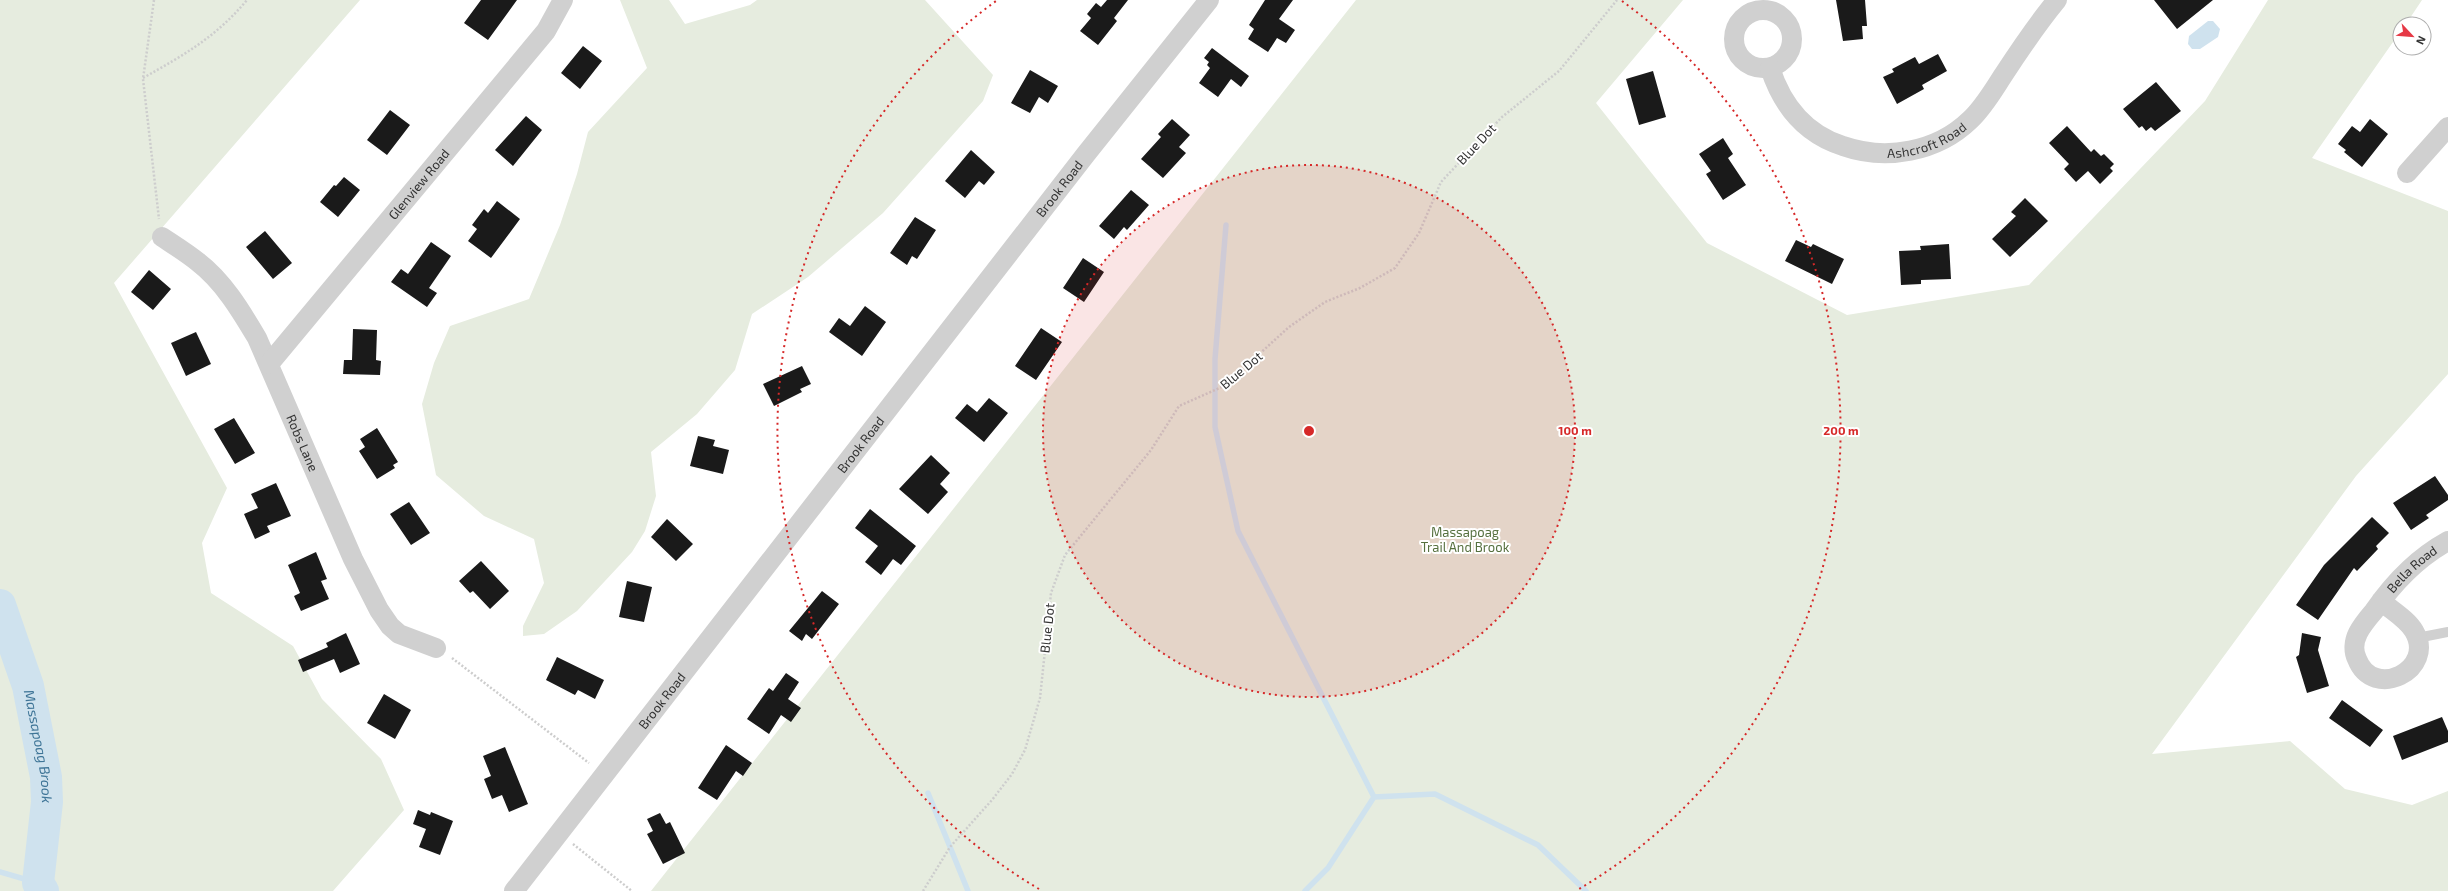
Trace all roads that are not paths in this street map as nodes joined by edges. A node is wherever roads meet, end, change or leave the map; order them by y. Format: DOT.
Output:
graph roads {
  1 [pos="563,0"];
  2 [pos="1209,0"];
  3 [pos="2057,0"];
  4 [pos="1770,68"];
  5 [pos="2448,126"];
  6 [pos="2407,173"];
  7 [pos="162,237"];
  8 [pos="269,364"];
  9 [pos="2448,541"];
  10 [pos="2380,601"];
  11 [pos="2448,632"];
  12 [pos="2417,638"];
  13 [pos="436,648"];
  14 [pos="514,891"];
  1 -- 8 [label="street, Glenview Road"];
  2 -- 14 [label="street, Brook Road"];
  3 -- 4 [label="street, Ashcroft Road"];
  5 -- 6 [label="street"];
  7 -- 8 [label="street, Robs Lane"];
  8 -- 13 [label="street, Robs Lane"];
  9 -- 10 [label="street, Bella Road"];
  10 -- 12 [label="street, Bella Road"];
  10 -- 12 [label="street, Bella Road"];
  11 -- 12 [label="lane"];
}
